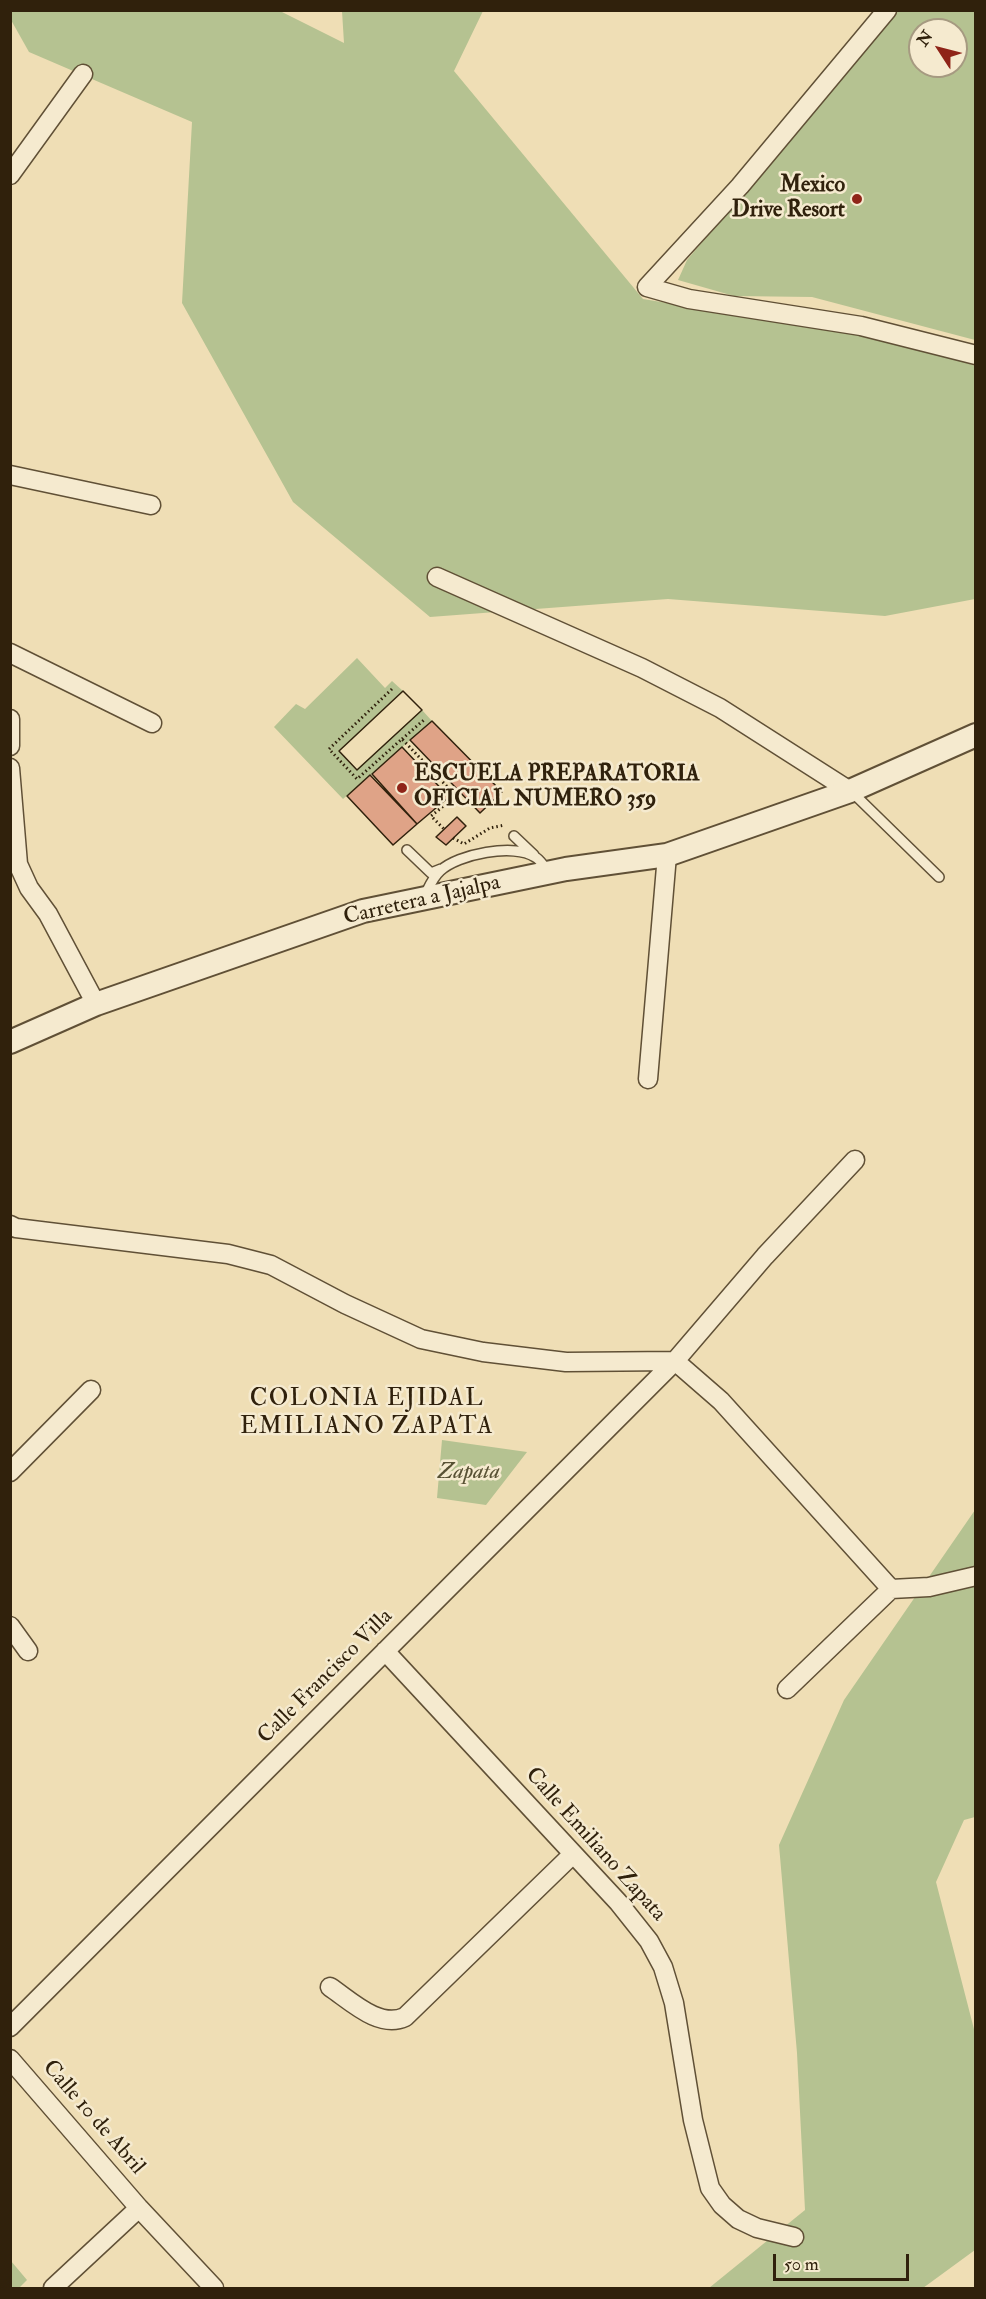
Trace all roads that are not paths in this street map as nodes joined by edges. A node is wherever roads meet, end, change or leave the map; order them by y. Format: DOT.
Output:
graph roads {
  1 [pos="887,10"];
  2 [pos="83,74"];
  3 [pos="10,175"];
  4 [pos="975,355"];
  5 [pos="10,475"];
  6 [pos="151,505"];
  7 [pos="437,578"];
  8 [pos="10,653"];
  9 [pos="10,719"];
  10 [pos="152,723"];
  11 [pos="975,735"];
  12 [pos="10,746"];
  13 [pos="10,768"];
  14 [pos="846,792"];
  15 [pos="514,836"];
  16 [pos="407,850"];
  17 [pos="667,855"];
  18 [pos="18,864"];
  19 [pos="542,865"];
  20 [pos="441,869"];
  21 [pos="939,877"];
  22 [pos="10,882"];
  23 [pos="423,900"];
  24 [pos="96,1004"];
  25 [pos="10,1042"];
  26 [pos="648,1079"];
  27 [pos="855,1160"];
  28 [pos="10,1225"];
  29 [pos="675,1360"];
  30 [pos="91,1390"];
  31 [pos="10,1472"];
  32 [pos="975,1576"];
  33 [pos="891,1588"];
  34 [pos="10,1626"];
  35 [pos="28,1651"];
  36 [pos="386,1651"];
  37 [pos="787,1689"];
  38 [pos="573,1854"];
  39 [pos="330,1987"];
  40 [pos="10,2027"];
  41 [pos="10,2060"];
  42 [pos="139,2208"];
  43 [pos="794,2237"];
  44 [pos="53,2289"];
  45 [pos="214,2289"];
  1 -- 4 [label="street"];
  2 -- 3 [label="street"];
  5 -- 6 [label="street"];
  7 -- 14 [label="street"];
  8 -- 10 [label="street"];
  9 -- 12 [label="street"];
  11 -- 14 [label="street, Carretera a Jajalpa"];
  13 -- 18 [label="street"];
  14 -- 17 [label="street, Carretera a Jajalpa"];
  14 -- 21 [label="lane"];
  15 -- 19 [label="lane"];
  16 -- 20 [label="lane"];
  17 -- 19 [label="street, Carretera a Jajalpa"];
  17 -- 26 [label="street"];
  18 -- 22 [label="street"];
  18 -- 24 [label="street"];
  19 -- 20 [label="lane"];
  19 -- 23 [label="street, Carretera a Jajalpa"];
  20 -- 23 [label="lane"];
  23 -- 24 [label="street, Carretera a Jajalpa"];
  24 -- 25 [label="street, Carretera a Jajalpa"];
  27 -- 29 [label="street, Calle Francisco Villa"];
  28 -- 29 [label="street"];
  29 -- 33 [label="street"];
  29 -- 36 [label="street, Calle Francisco Villa"];
  30 -- 31 [label="street"];
  32 -- 33 [label="street"];
  33 -- 37 [label="street"];
  34 -- 35 [label="street"];
  36 -- 38 [label="street, Calle Emiliano Zapata"];
  36 -- 40 [label="street, Calle Francisco Villa"];
  38 -- 39 [label="street"];
  38 -- 43 [label="street, Calle Emiliano Zapata"];
  41 -- 42 [label="street, Calle 10 de Abril"];
  42 -- 44 [label="street, Calle 10 de Abril"];
  42 -- 45 [label="street, Calle 10 de Abril"];
}
